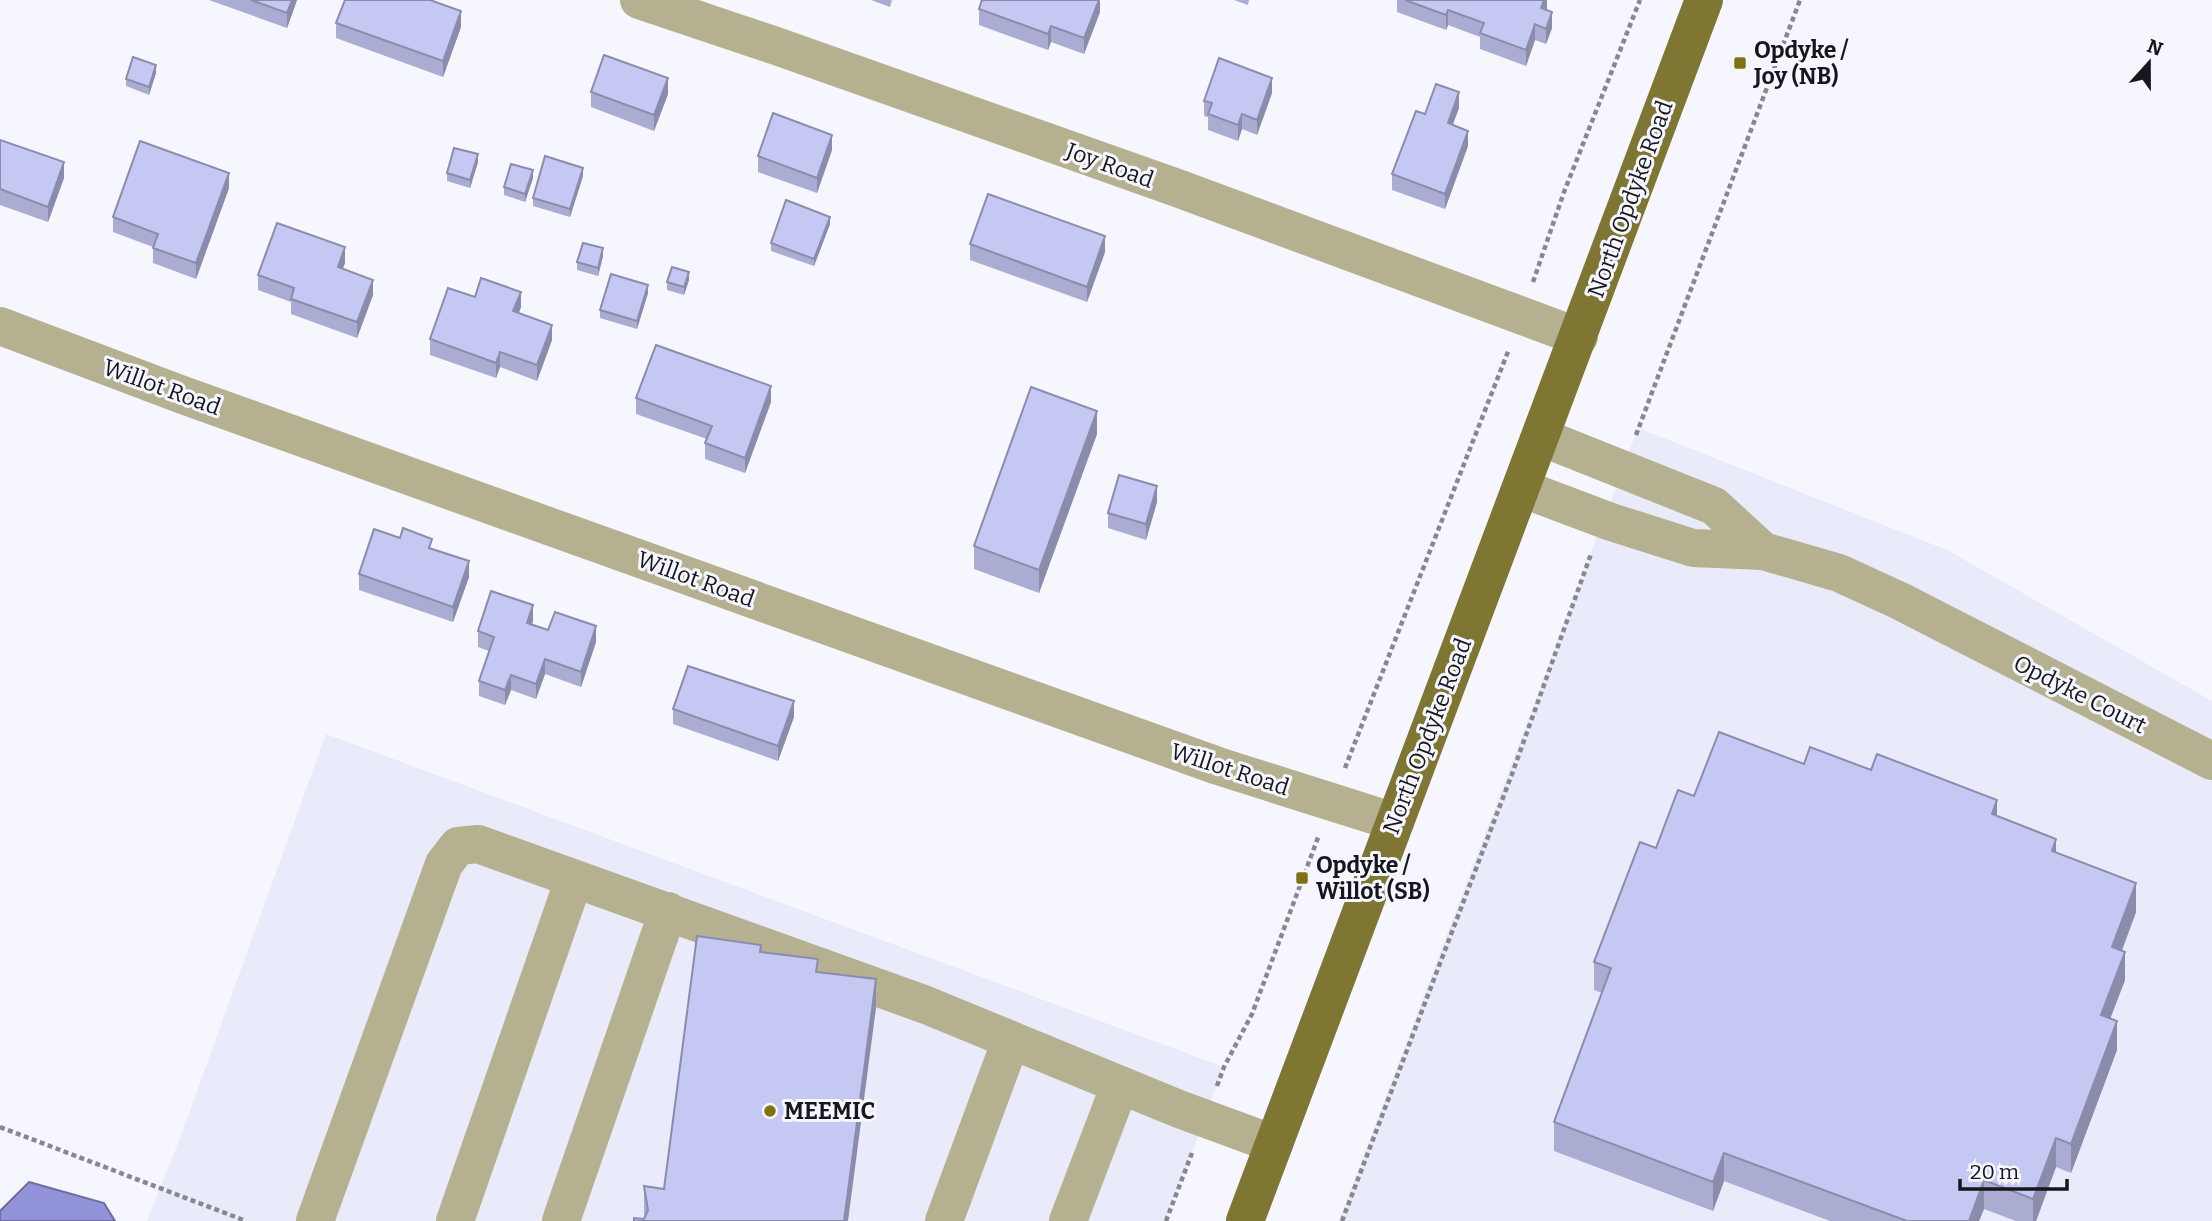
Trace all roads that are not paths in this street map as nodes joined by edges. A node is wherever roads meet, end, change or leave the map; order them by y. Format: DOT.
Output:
graph roads {
  1 [pos="639,0"];
  2 [pos="1704,0"];
  3 [pos="0,326"];
  4 [pos="1579,337"];
  5 [pos="1541,437"];
  6 [pos="1521,488"];
  7 [pos="1763,551"];
  8 [pos="2212,761"];
  9 [pos="1395,822"];
  10 [pos="574,879"];
  11 [pos="668,911"];
  12 [pos="1011,1040"];
  13 [pos="1120,1085"];
  14 [pos="1274,1144"];
  15 [pos="315,1221"];
  16 [pos="455,1221"];
  17 [pos="561,1221"];
  18 [pos="944,1221"];
  19 [pos="1068,1221"];
  20 [pos="1245,1221"];
  1 -- 4 [label="street, Joy Road"];
  2 -- 4 [label="main road, North Opdyke Road"];
  3 -- 9 [label="street, Willot Road"];
  4 -- 5 [label="main road, North Opdyke Road"];
  5 -- 6 [label="main road, North Opdyke Road"];
  5 -- 7 [label="street"];
  6 -- 7 [label="street"];
  6 -- 9 [label="main road, North Opdyke Road"];
  7 -- 8 [label="street, Opdyke Court"];
  9 -- 14 [label="main road, North Opdyke Road"];
  10 -- 11 [label="street"];
  10 -- 15 [label="street"];
  10 -- 16 [label="street"];
  11 -- 12 [label="street"];
  11 -- 17 [label="street"];
  12 -- 13 [label="street"];
  12 -- 18 [label="street"];
  13 -- 14 [label="street"];
  13 -- 19 [label="street"];
  14 -- 20 [label="main road, North Opdyke Road"];
}
